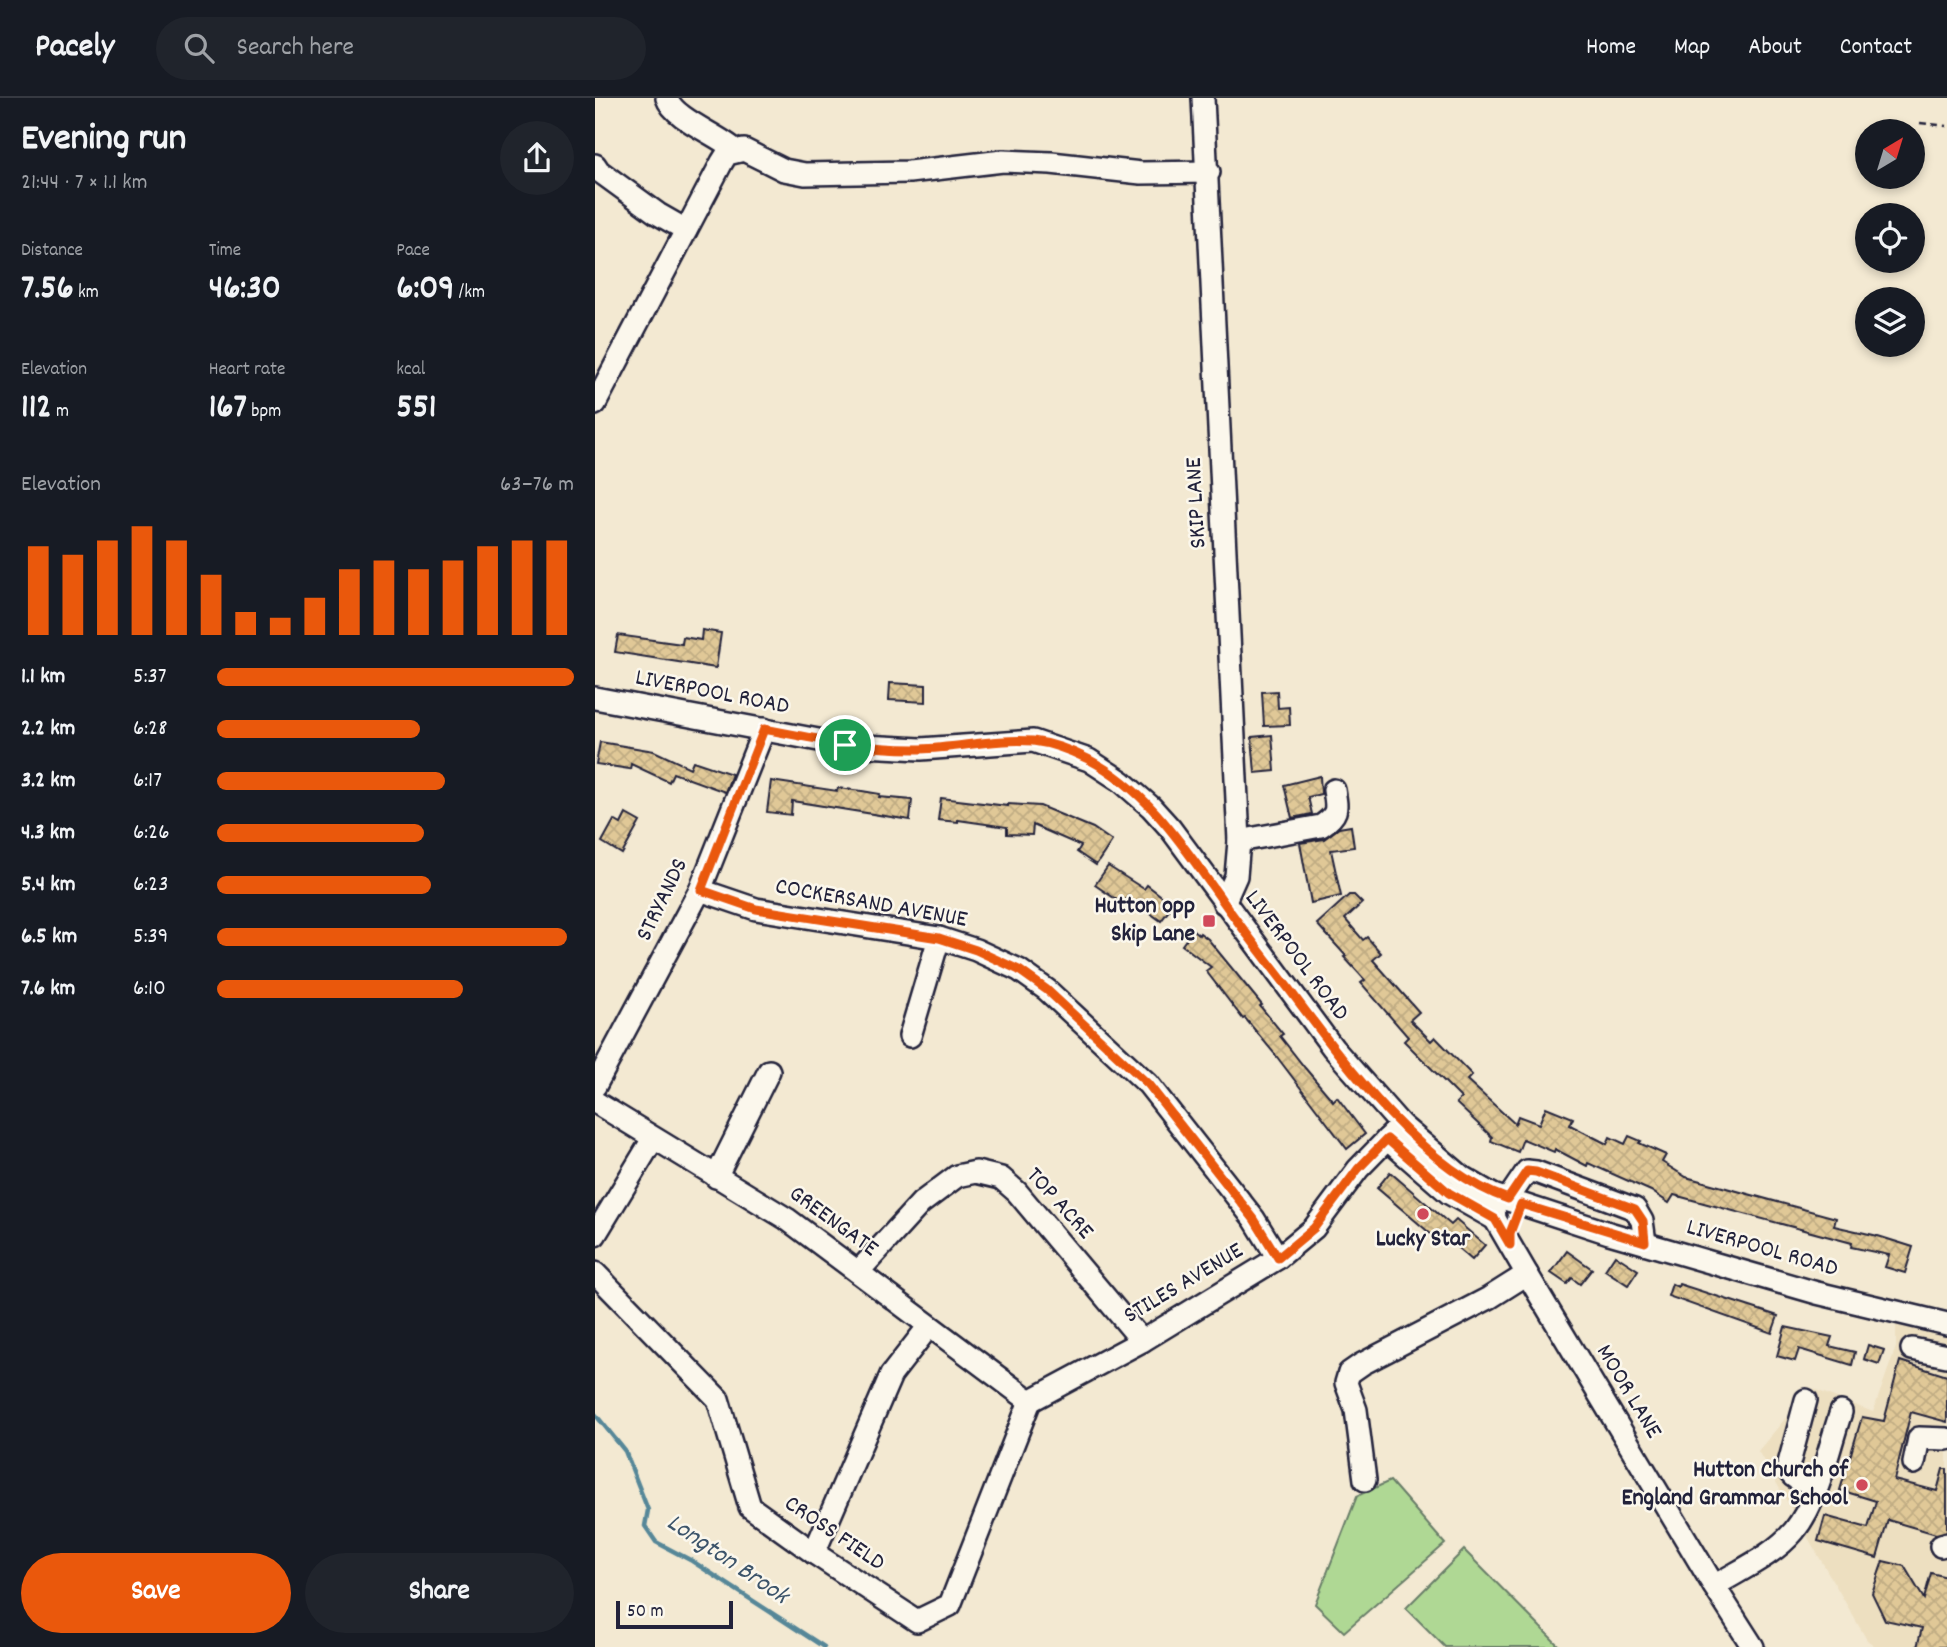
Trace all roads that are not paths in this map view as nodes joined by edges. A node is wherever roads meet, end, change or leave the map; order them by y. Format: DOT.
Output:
graph roads {
  1 [pos="667,98"];
  2 [pos="1203,98"];
  3 [pos="735,150"];
  4 [pos="595,165"];
  5 [pos="1209,172"];
  6 [pos="686,230"];
  7 [pos="595,404"];
  8 [pos="595,698"];
  9 [pos="764,729"];
  10 [pos="1334,790"];
  11 [pos="1239,841"];
  12 [pos="701,890"];
  13 [pos="1224,903"];
  14 [pos="939,938"];
  15 [pos="910,1036"];
  16 [pos="768,1071"];
  17 [pos="595,1086"];
  18 [pos="595,1102"];
  19 [pos="1394,1132"];
  20 [pos="653,1139"];
  21 [pos="716,1177"];
  22 [pos="1507,1199"];
  23 [pos="1495,1219"];
  24 [pos="595,1234"];
  25 [pos="1645,1242"];
  26 [pos="1510,1245"];
  27 [pos="1278,1258"];
  28 [pos="858,1272"];
  29 [pos="595,1273"];
  30 [pos="1527,1274"];
  31 [pos="1947,1324"];
  32 [pos="929,1326"];
  33 [pos="1142,1341"];
  34 [pos="1912,1349"];
  35 [pos="1947,1356"];
  36 [pos="1807,1400"];
  37 [pos="1030,1401"];
  38 [pos="1841,1412"];
  39 [pos="1947,1439"];
  40 [pos="1914,1463"];
  41 [pos="1365,1480"];
  42 [pos="1817,1485"];
  43 [pos="814,1553"];
  44 [pos="1714,1586"];
  45 [pos="1753,1647"];
  1 -- 3 [label="street"];
  2 -- 5 [label="street, SKIP LANE"];
  3 -- 5 [label="street"];
  3 -- 6 [label="street"];
  4 -- 6 [label="street"];
  5 -- 11 [label="street, SKIP LANE"];
  6 -- 7 [label="street"];
  8 -- 9 [label="street, LIVERPOOL ROAD"];
  9 -- 12 [label="street, STRYANDS"];
  9 -- 13 [label="street, LIVERPOOL ROAD"];
  10 -- 11 [label="street"];
  11 -- 13 [label="street, SKIP LANE"];
  12 -- 14 [label="street, COCKERSAND AVENUE"];
  12 -- 17 [label="street, STRYANDS"];
  13 -- 19 [label="street, LIVERPOOL ROAD"];
  14 -- 15 [label="street"];
  14 -- 27 [label="street, COCKERSAND AVENUE"];
  16 -- 21 [label="street"];
  18 -- 20 [label="street, GREENGATE"];
  19 -- 22 [label="street, LIVERPOOL ROAD"];
  19 -- 23 [label="street"];
  19 -- 27 [label="street, STILES AVENUE"];
  20 -- 21 [label="street, GREENGATE"];
  20 -- 24 [label="street"];
  21 -- 28 [label="street, GREENGATE"];
  22 -- 23 [label="street, MOOR LANE"];
  22 -- 25 [label="street, LIVERPOOL ROAD"];
  22 -- 25 [label="street"];
  22 -- 26 [label="street"];
  23 -- 26 [label="street, MOOR LANE"];
  25 -- 31 [label="street, LIVERPOOL ROAD"];
  26 -- 30 [label="street, MOOR LANE"];
  27 -- 33 [label="street, STILES AVENUE"];
  28 -- 32 [label="street, GREENGATE"];
  28 -- 33 [label="street, TOP ACRE"];
  29 -- 43 [label="street, CROSS FIELD"];
  30 -- 41 [label="street"];
  30 -- 44 [label="street, MOOR LANE"];
  32 -- 37 [label="street, GREENGATE"];
  32 -- 43 [label="street"];
  33 -- 37 [label="street, STILES AVENUE"];
  34 -- 35 [label="street"];
  36 -- 42 [label="street"];
  37 -- 43 [label="street, CROSS FIELD"];
  38 -- 42 [label="street"];
  39 -- 40 [label="street"];
  42 -- 44 [label="street"];
  44 -- 45 [label="street, MOOR LANE"];
}
